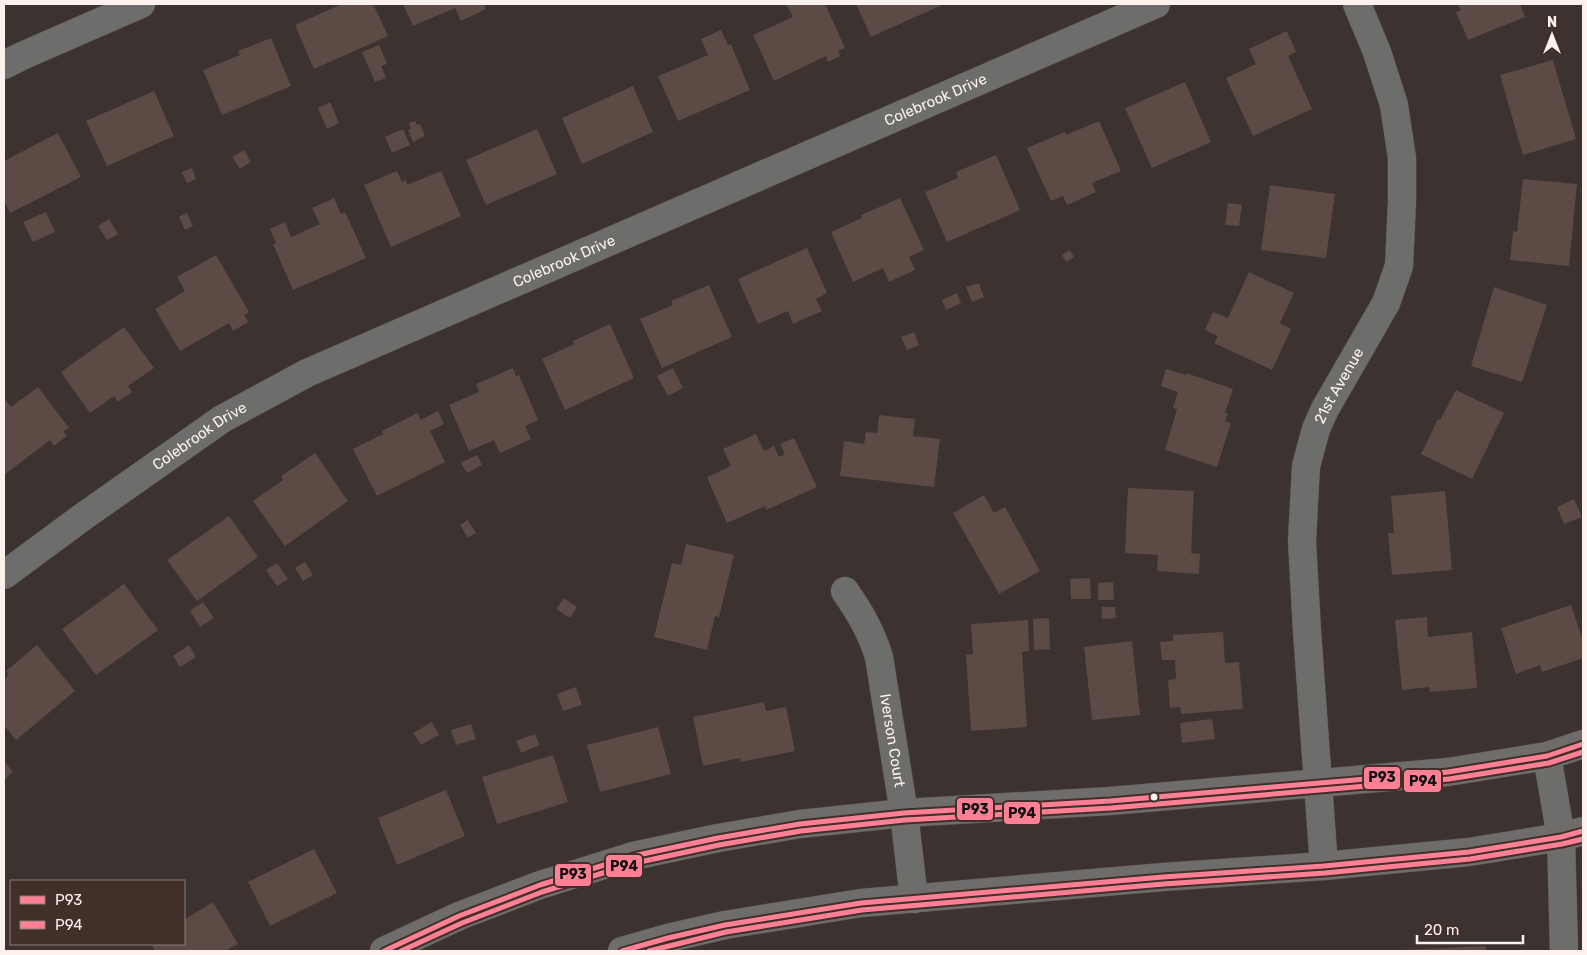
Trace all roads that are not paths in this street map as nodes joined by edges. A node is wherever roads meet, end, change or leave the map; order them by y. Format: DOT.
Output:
graph roads {
  1 [pos="141,4"];
  2 [pos="1156,4"];
  3 [pos="1357,4"];
  4 [pos="4,65"];
  5 [pos="4,574"];
  6 [pos="846,591"];
  7 [pos="1583,744"];
  8 [pos="1546,756"];
  9 [pos="1318,782"];
  10 [pos="904,813"];
  11 [pos="1572,834"];
  12 [pos="1324,866"];
  13 [pos="914,899"];
  14 [pos="384,951"];
  15 [pos="622,951"];
  16 [pos="1564,951"];
  1 -- 4 [label="street"];
  2 -- 5 [label="street, Colebrook Drive"];
  3 -- 9 [label="street, 21st Avenue"];
  6 -- 10 [label="street, Iverson Court"];
  7 -- 8 [label="main road"];
  8 -- 9 [label="main road"];
  8 -- 11 [label="street"];
  9 -- 10 [label="main road"];
  9 -- 12 [label="street, 21st Avenue"];
  10 -- 13 [label="street, Iverson Court"];
  10 -- 14 [label="main road"];
  11 -- 12 [label="main road"];
  11 -- 16 [label="street"];
  12 -- 13 [label="main road"];
  13 -- 15 [label="main road"];
}
